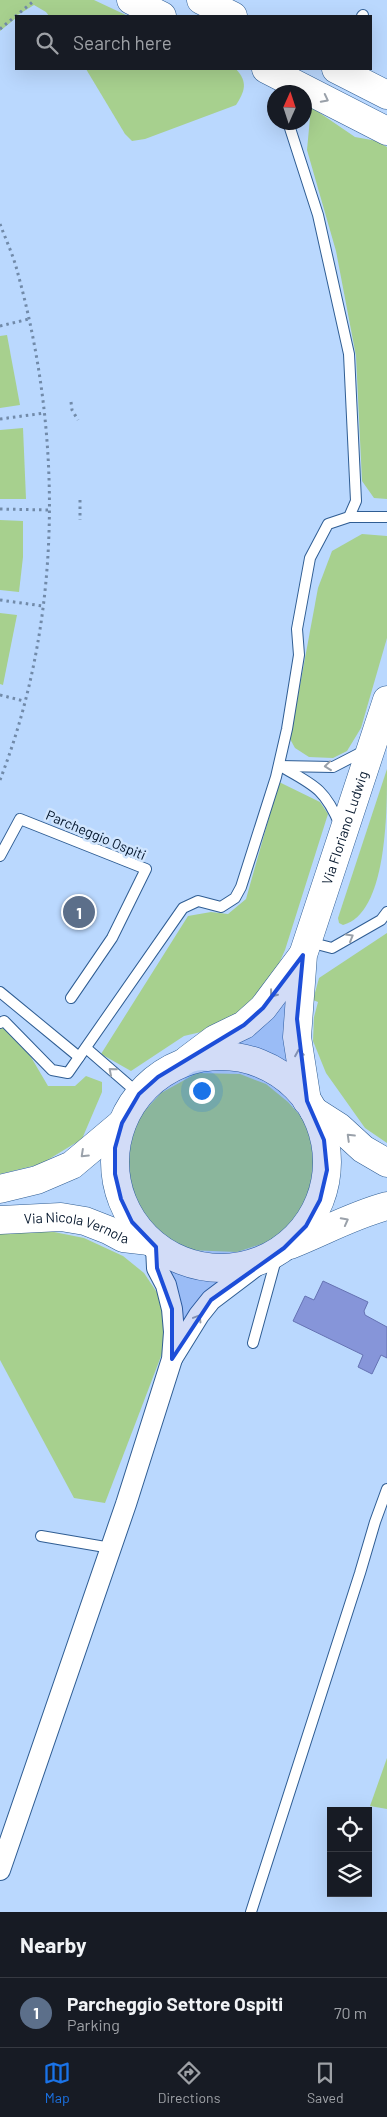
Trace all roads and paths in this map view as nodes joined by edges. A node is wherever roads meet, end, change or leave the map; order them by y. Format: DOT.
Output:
graph roads {
  1 [pos="35,0"];
  2 [pos="130,0"];
  3 [pos="201,0"];
  4 [pos="17,15"];
  5 [pos="160,15"];
  6 [pos="231,15"];
  7 [pos="15,17"];
  8 [pos="0,29"];
  9 [pos="267,70"];
  10 [pos="338,70"];
  11 [pos="285,85"];
  12 [pos="387,95"];
  13 [pos="312,98"];
  14 [pos="291,130"];
  15 [pos="387,131"];
  16 [pos="0,224"];
  17 [pos="29,319"];
  18 [pos="0,326"];
  19 [pos="71,402"];
  20 [pos="45,413"];
  21 [pos="0,419"];
  22 [pos="78,420"];
  23 [pos="80,500"];
  24 [pos="0,510"];
  25 [pos="49,510"];
  26 [pos="349,517"];
  27 [pos="387,517"];
  28 [pos="80,520"];
  29 [pos="0,600"];
  30 [pos="43,606"];
  31 [pos="0,695"];
  32 [pos="387,700"];
  33 [pos="24,701"];
  34 [pos="372,747"];
  35 [pos="279,766"];
  36 [pos="0,780"];
  37 [pos="344,832"];
  38 [pos="0,856"];
  39 [pos="387,912"];
  40 [pos="306,948"];
  41 [pos="0,992"];
  42 [pos="71,998"];
  43 [pos="0,1023"];
  44 [pos="86,1048"];
  45 [pos="79,1057"];
  46 [pos="180,1065"];
  47 [pos="139,1094"];
  48 [pos="311,1106"];
  49 [pos="122,1123"];
  50 [pos="387,1163"];
  51 [pos="0,1189"];
  52 [pos="387,1206"];
  53 [pos="0,1220"];
  54 [pos="153,1244"];
  55 [pos="276,1253"];
  56 [pos="252,1343"];
  57 [pos="172,1359"];
  58 [pos="387,1489"];
  59 [pos="41,1536"];
  60 [pos="111,1548"];
  61 [pos="0,1870"];
  62 [pos="251,1912"];
  1 -- 4 [label="path"];
  2 -- 5 [label="main road"];
  3 -- 6 [label="main road"];
  7 -- 8 [label="path"];
  9 -- 11 [label="main road"];
  10 -- 12 [label="main road"];
  13 -- 15 [label="main road, one-way"];
  14 -- 26 [label="lane"];
  16 -- 17 [label="path"];
  17 -- 18 [label="path"];
  17 -- 20 [label="path"];
  19 -- 22 [label="path"];
  20 -- 21 [label="path"];
  20 -- 25 [label="path"];
  23 -- 28 [label="path"];
  24 -- 25 [label="path"];
  25 -- 30 [label="path"];
  26 -- 27 [label="lane"];
  26 -- 35 [label="lane"];
  29 -- 30 [label="path"];
  30 -- 33 [label="path"];
  31 -- 33 [label="path"];
  32 -- 34 [label="main road, Via Floriano Ludwig"];
  33 -- 36 [label="path"];
  34 -- 35 [label="lane, one-way"];
  34 -- 37 [label="main road, Via Floriano Ludwig"];
  35 -- 37 [label="lane"];
  35 -- 44 [label="lane"];
  37 -- 40 [label="main road, Via Floriano Ludwig"];
  38 -- 42 [label="lane, Parcheggio Ospiti"];
  40 -- 39 [label="lane, one-way"];
  40 -- 46 [label="main road, one-way"];
  48 -- 40 [label="main road, one-way"];
  41 -- 45 [label="lane"];
  43 -- 45 [label="lane"];
  44 -- 45 [label="lane"];
  47 -- 44 [label="lane, one-way"];
  46 -- 47 [label="main road"];
  46 -- 48 [label="main road"];
  47 -- 49 [label="main road"];
  50 -- 48 [label="main road, one-way"];
  48 -- 55 [label="main road"];
  49 -- 51 [label="main road, one-way"];
  49 -- 54 [label="main road"];
  55 -- 52 [label="main road, one-way"];
  53 -- 54 [label="main road, Via Nicola Vernola"];
  54 -- 55 [label="main road"];
  54 -- 57 [label="street"];
  55 -- 56 [label="lane"];
  57 -- 55 [label="street, one-way"];
  57 -- 60 [label="street"];
  58 -- 62 [label="lane"];
  59 -- 60 [label="lane"];
  60 -- 61 [label="street"];
}
